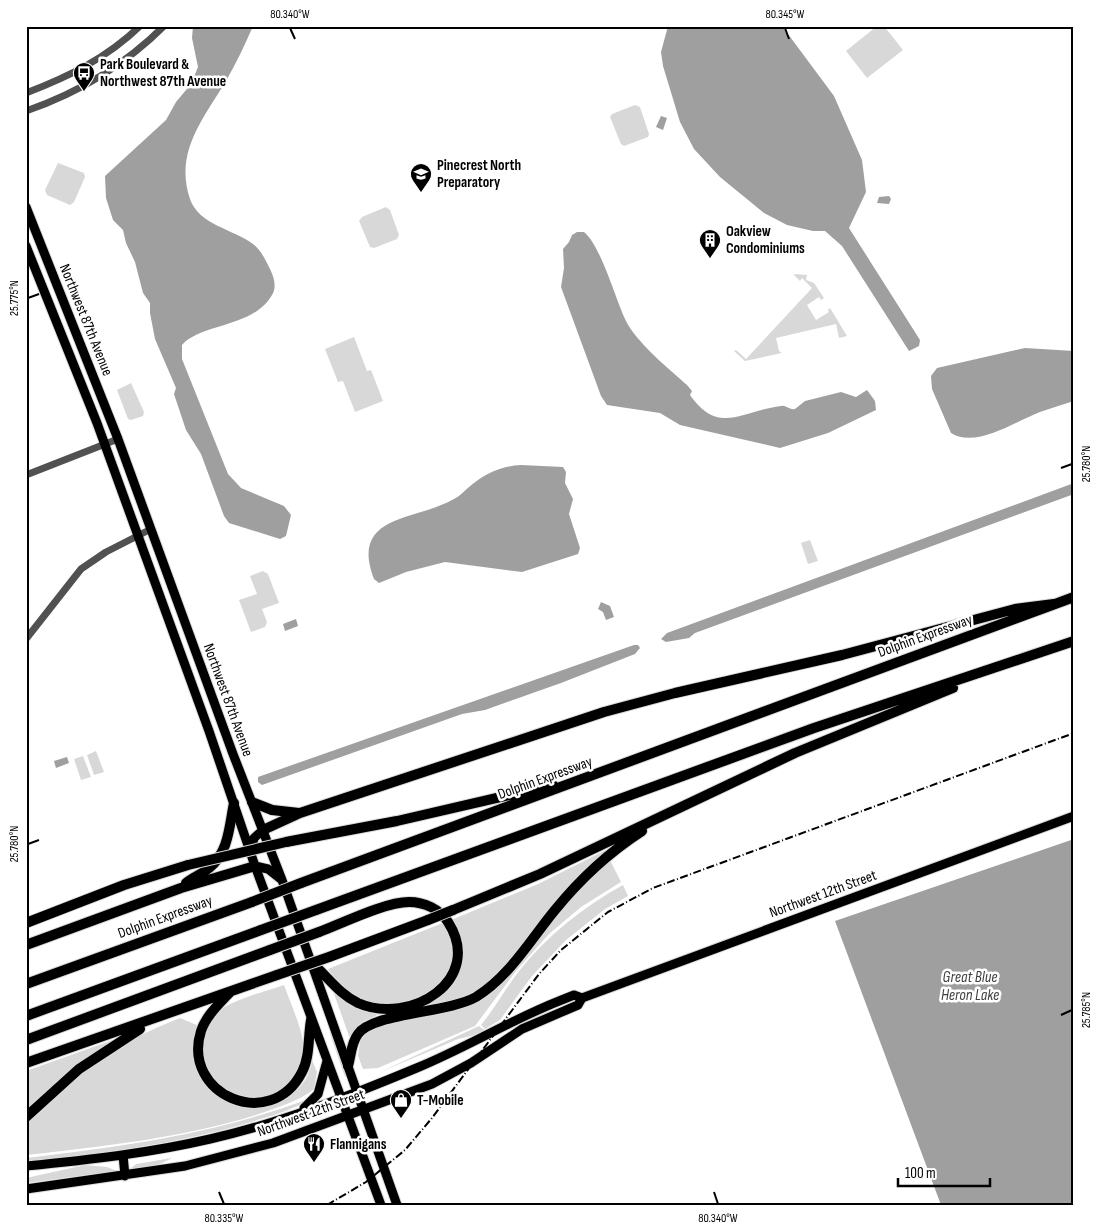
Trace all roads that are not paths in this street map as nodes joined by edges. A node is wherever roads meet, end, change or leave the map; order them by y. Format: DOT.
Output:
graph roads {
  1 [pos="140,26"];
  2 [pos="164,26"];
  3 [pos="78,70"];
  4 [pos="91,82"];
  5 [pos="26,93"];
  6 [pos="26,111"];
  7 [pos="26,207"];
  8 [pos="29,220"];
  9 [pos="26,246"];
  10 [pos="118,439"];
  11 [pos="105,445"];
  12 [pos="26,475"];
  13 [pos="151,529"];
  14 [pos="138,536"];
  15 [pos="1074,597"];
  16 [pos="1054,604"];
  17 [pos="26,639"];
  18 [pos="1074,641"];
  19 [pos="1049,650"];
  20 [pos="589,778"];
  21 [pos="695,799"];
  22 [pos="252,802"];
  23 [pos="234,804"];
  24 [pos="300,814"];
  25 [pos="1074,816"];
  26 [pos="263,830"];
  27 [pos="251,853"];
  28 [pos="255,866"];
  29 [pos="282,880"];
  30 [pos="181,888"];
  31 [pos="26,923"];
  32 [pos="26,945"];
  33 [pos="312,964"];
  34 [pos="26,984"];
  35 [pos="230,992"];
  36 [pos="582,998"];
  37 [pos="26,1016"];
  38 [pos="160,1018"];
  39 [pos="311,1020"];
  40 [pos="26,1041"];
  41 [pos="327,1061"];
  42 [pos="26,1063"];
  43 [pos="348,1066"];
  44 [pos="356,1092"];
  45 [pos="341,1097"];
  46 [pos="362,1109"];
  47 [pos="300,1112"];
  48 [pos="347,1115"];
  49 [pos="26,1117"];
  50 [pos="123,1155"];
  51 [pos="26,1166"];
  52 [pos="126,1176"];
  53 [pos="26,1189"];
  54 [pos="381,1205"];
  55 [pos="397,1205"];
  1 -- 3 [label="street"];
  2 -- 4 [label="street"];
  3 -- 4 [label="street"];
  3 -- 5 [label="street"];
  4 -- 6 [label="street"];
  7 -- 8 [label="main road, Northwest 87th Avenue"];
  8 -- 10 [label="main road, Northwest 87th Avenue"];
  9 -- 11 [label="main road, Northwest 87th Avenue"];
  10 -- 11 [label="street"];
  10 -- 13 [label="main road, Northwest 87th Avenue"];
  11 -- 12 [label="street"];
  11 -- 14 [label="main road, Northwest 87th Avenue"];
  13 -- 14 [label="street"];
  13 -- 22 [label="main road, Northwest 87th Avenue"];
  14 -- 17 [label="street"];
  14 -- 23 [label="main road, Northwest 87th Avenue"];
  15 -- 16 [label="highway, Dolphin Expressway"];
  16 -- 20 [label="highway, Dolphin Expressway"];
  16 -- 24 [label="highway"];
  18 -- 19 [label="highway"];
  19 -- 21 [label="highway"];
  19 -- 37 [label="highway, bridge"];
  20 -- 31 [label="highway, bridge"];
  20 -- 34 [label="highway, Dolphin Expressway, bridge"];
  21 -- 35 [label="highway, bridge"];
  21 -- 43 [label="highway"];
  22 -- 24 [label="highway"];
  22 -- 26 [label="main road, Northwest 87th Avenue"];
  23 -- 27 [label="main road, Northwest 87th Avenue"];
  23 -- 30 [label="highway"];
  24 -- 26 [label="highway"];
  25 -- 36 [label="main road, Northwest 12th Street"];
  26 -- 27 [label="main road"];
  26 -- 29 [label="main road, Northwest 87th Avenue"];
  27 -- 28 [label="main road, Northwest 87th Avenue"];
  28 -- 29 [label="main road"];
  28 -- 30 [label="highway"];
  28 -- 39 [label="main road, Northwest 87th Avenue"];
  29 -- 33 [label="main road, Northwest 87th Avenue"];
  30 -- 32 [label="highway"];
  33 -- 40 [label="highway, bridge"];
  33 -- 43 [label="main road, Northwest 87th Avenue"];
  35 -- 38 [label="highway"];
  35 -- 39 [label="highway"];
  36 -- 44 [label="main road, Northwest 12th Street"];
  36 -- 46 [label="main road, Northwest 12th Street"];
  38 -- 42 [label="highway"];
  38 -- 49 [label="highway"];
  39 -- 41 [label="main road, Northwest 87th Avenue"];
  41 -- 45 [label="main road, Northwest 87th Avenue"];
  41 -- 47 [label="main road"];
  43 -- 44 [label="main road, Northwest 87th Avenue"];
  44 -- 45 [label="main road, Northwest 12th Street"];
  44 -- 46 [label="main road, Northwest 87th Avenue"];
  45 -- 47 [label="main road, Northwest 12th Street"];
  45 -- 48 [label="main road, Northwest 87th Avenue"];
  46 -- 48 [label="main road, Northwest 12th Street"];
  46 -- 55 [label="main road, Northwest 87th Avenue"];
  47 -- 50 [label="main road, Northwest 12th Street"];
  48 -- 52 [label="main road, Northwest 12th Street"];
  48 -- 54 [label="main road, Northwest 87th Avenue"];
  50 -- 51 [label="main road, Northwest 12th Street"];
  50 -- 52 [label="main road"];
  52 -- 53 [label="main road, Northwest 12th Street"];
}
